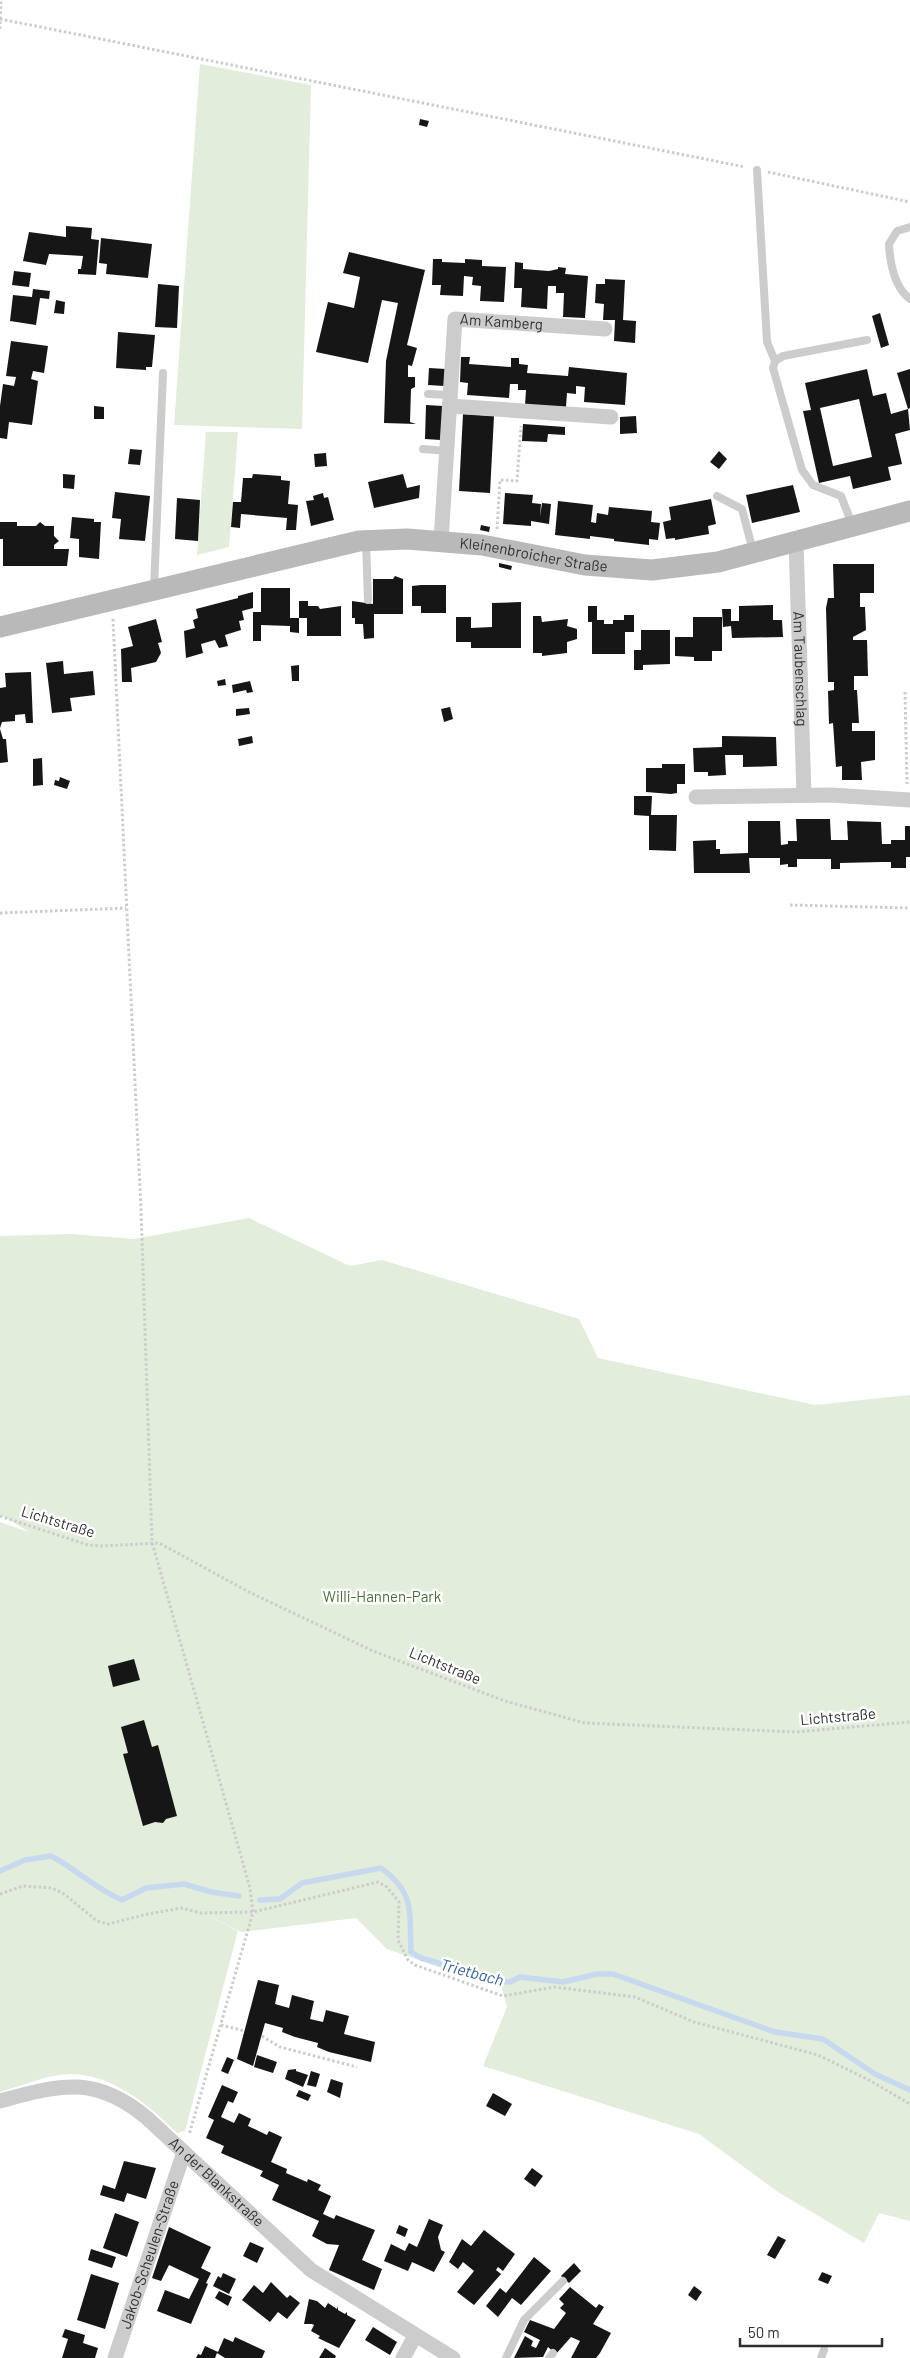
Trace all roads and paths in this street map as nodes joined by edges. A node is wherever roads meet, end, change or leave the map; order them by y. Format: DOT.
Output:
graph roads {
  1 [pos="1,0"];
  2 [pos="0,19"];
  3 [pos="0,29"];
  4 [pos="757,170"];
  5 [pos="910,202"];
  6 [pos="910,227"];
  7 [pos="910,300"];
  8 [pos="604,329"];
  9 [pos="867,340"];
  10 [pos="775,361"];
  11 [pos="163,373"];
  12 [pos="428,394"];
  13 [pos="450,400"];
  14 [pos="522,412"];
  15 [pos="611,416"];
  16 [pos="423,449"];
  17 [pos="447,451"];
  18 [pos="717,496"];
  19 [pos="910,511"];
  20 [pos="853,526"];
  21 [pos="366,540"];
  22 [pos="441,541"];
  23 [pos="796,541"];
  24 [pos="495,547"];
  25 [pos="753,553"];
  26 [pos="154,588"];
  27 [pos="113,599"];
  28 [pos="368,600"];
  29 [pos="0,627"];
  30 [pos="905,692"];
  31 [pos="804,795"];
  32 [pos="696,797"];
  33 [pos="908,800"];
  34 [pos="790,905"];
  35 [pos="126,908"];
  36 [pos="910,908"];
  37 [pos="0,913"];
  38 [pos="0,1516"];
  39 [pos="152,1542"];
  40 [pos="910,1722"];
  41 [pos="0,1894"];
  42 [pos="253,1912"];
  43 [pos="222,2025"];
  44 [pos="245,2031"];
  45 [pos="262,2036"];
  46 [pos="357,2068"];
  47 [pos="0,2102"];
  48 [pos="910,2104"];
  49 [pos="184,2152"];
  50 [pos="563,2281"];
  51 [pos="415,2336"];
  52 [pos="115,2358"];
  53 [pos="403,2358"];
  54 [pos="453,2358"];
  55 [pos="506,2358"];
  1 -- 2 [label="path"];
  2 -- 3 [label="path"];
  2 -- 4 [label="path"];
  4 -- 5 [label="path"];
  4 -- 10 [label="lane"];
  6 -- 7 [label="lane"];
  8 -- 13 [label="street, Am Kamberg"];
  9 -- 10 [label="lane"];
  10 -- 20 [label="lane"];
  11 -- 26 [label="lane"];
  12 -- 13 [label="lane"];
  13 -- 14 [label="street"];
  13 -- 17 [label="street, Am Kamberg"];
  14 -- 15 [label="street"];
  14 -- 24 [label="path"];
  16 -- 17 [label="lane"];
  17 -- 22 [label="street, Am Kamberg"];
  18 -- 25 [label="lane"];
  19 -- 20 [label="street, Kleinenbroicher Straße"];
  20 -- 23 [label="street, Kleinenbroicher Straße"];
  21 -- 22 [label="street, Kleinenbroicher Straße"];
  21 -- 26 [label="street, Kleinenbroicher Straße"];
  21 -- 28 [label="lane"];
  22 -- 24 [label="street, Kleinenbroicher Straße"];
  23 -- 25 [label="street, Kleinenbroicher Straße"];
  23 -- 31 [label="street, Am Taubenschlag"];
  24 -- 25 [label="street, Kleinenbroicher Straße"];
  26 -- 27 [label="street, Kleinenbroicher Straße"];
  27 -- 29 [label="street, Kleinenbroicher Straße"];
  27 -- 35 [label="path"];
  30 -- 33 [label="path"];
  31 -- 32 [label="street"];
  31 -- 33 [label="street"];
  34 -- 36 [label="path"];
  35 -- 37 [label="path"];
  35 -- 39 [label="path"];
  38 -- 39 [label="path, Lichtstraße"];
  39 -- 40 [label="path, Lichtstraße"];
  39 -- 42 [label="path"];
  41 -- 42 [label="path"];
  42 -- 43 [label="path"];
  42 -- 48 [label="path"];
  43 -- 44 [label="path"];
  43 -- 49 [label="path"];
  45 -- 46 [label="path"];
  47 -- 49 [label="street, An der Blankstraße"];
  49 -- 51 [label="street, An der Blankstraße"];
  49 -- 52 [label="street, Jakob-Scheulen-Straße"];
  50 -- 55 [label="lane"];
  51 -- 53 [label="street"];
  51 -- 54 [label="street, An der Blankstraße"];
}
